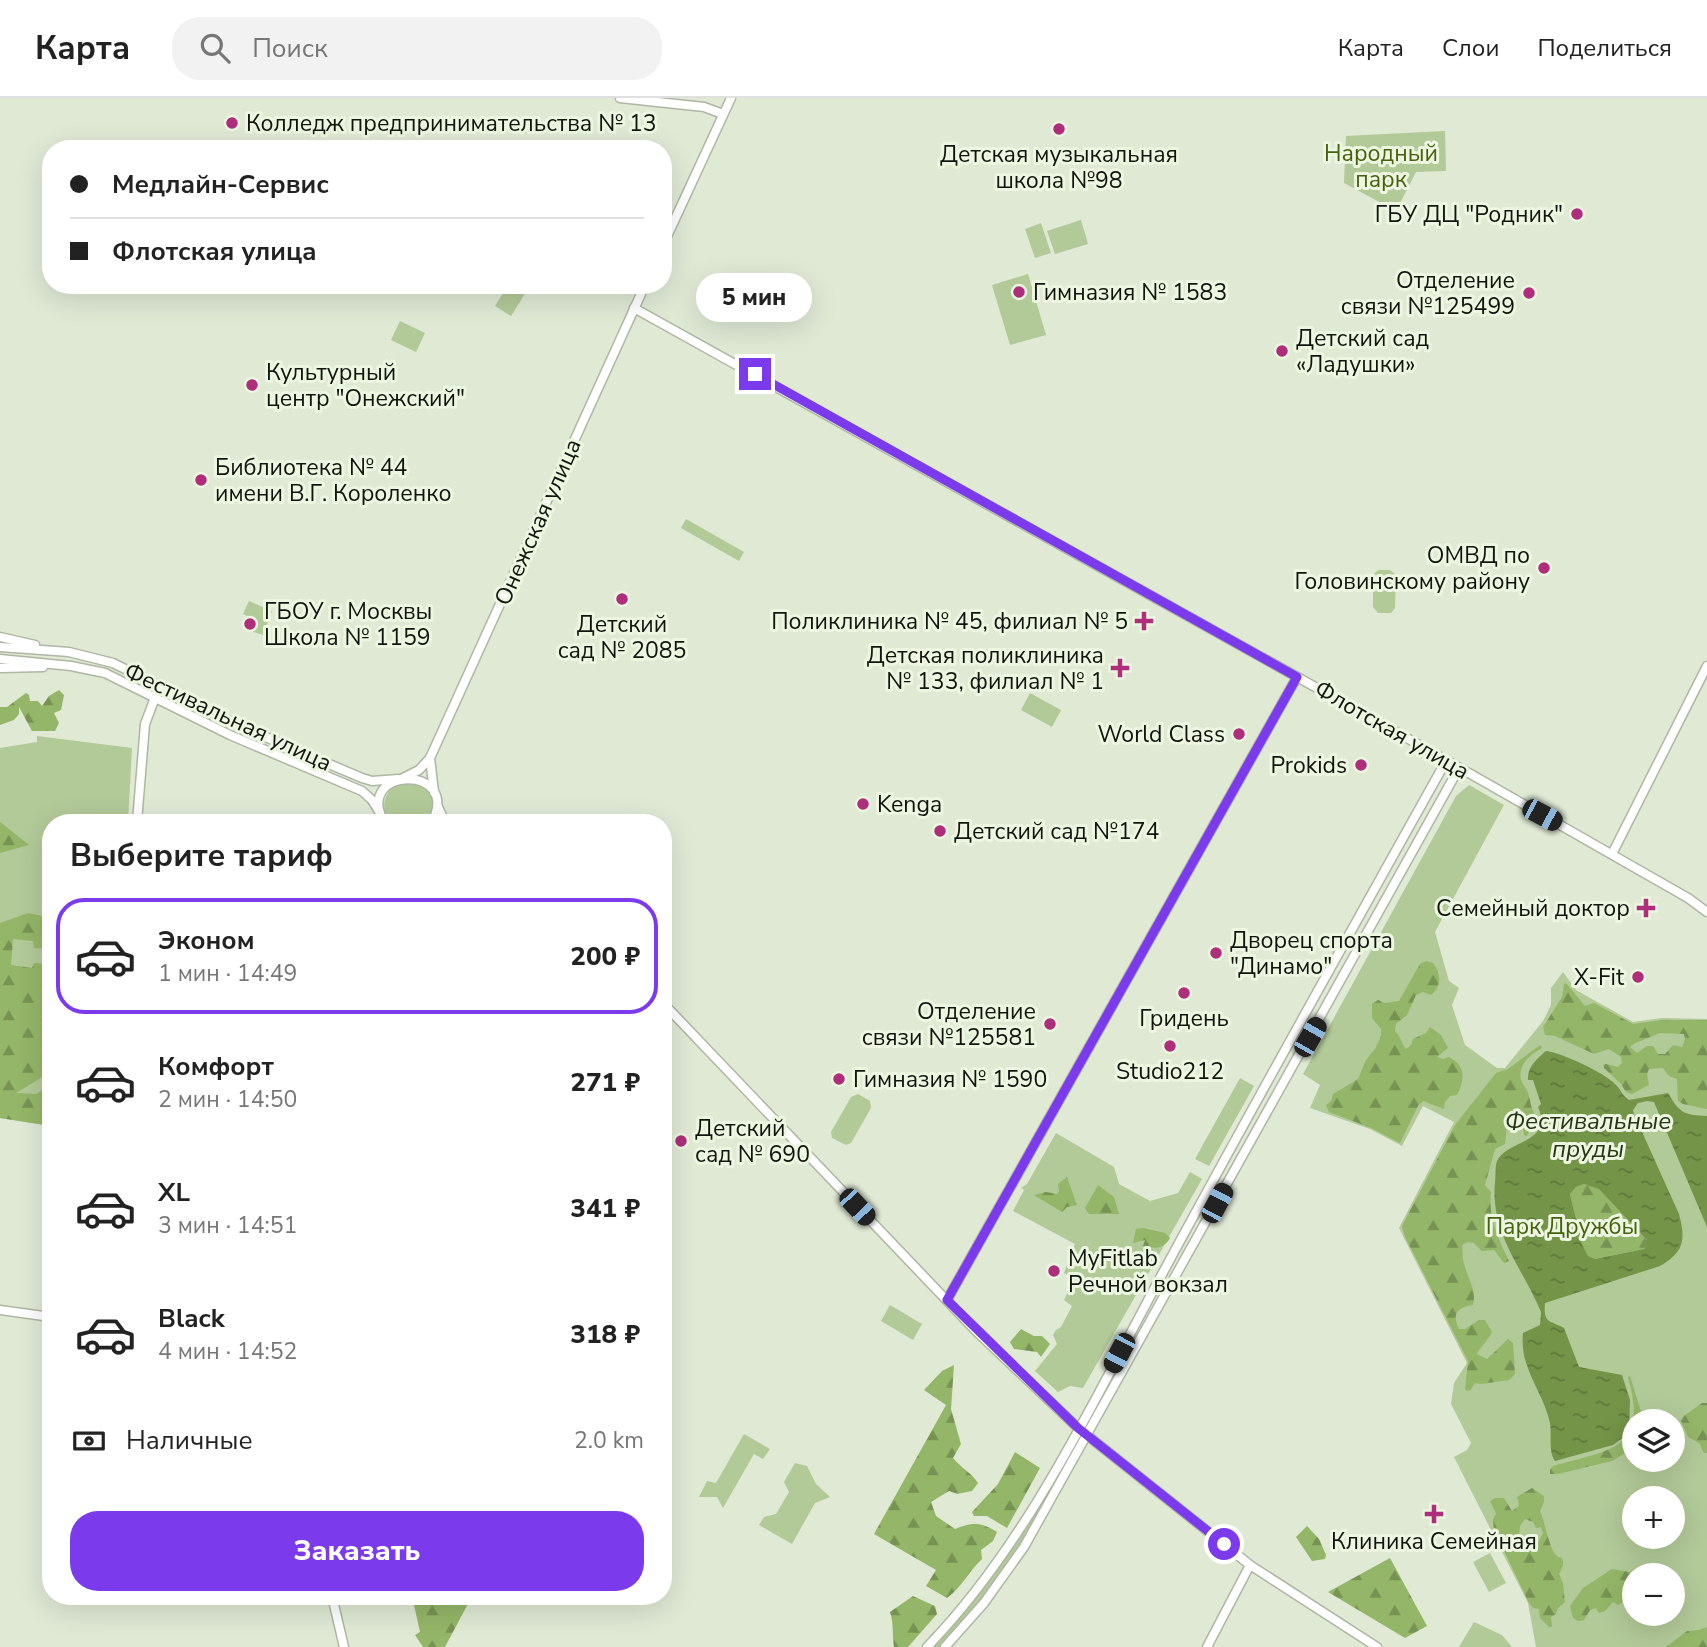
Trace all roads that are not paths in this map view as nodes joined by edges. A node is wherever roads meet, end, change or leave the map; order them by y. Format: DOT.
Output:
graph roads {
  1 [pos="620,98"];
  2 [pos="709,98"];
  3 [pos="730,98"];
  4 [pos="704,107"];
  5 [pos="723,114"];
  6 [pos="672,225"];
  7 [pos="641,294"];
  8 [pos="634,308"];
  9 [pos="0,636"];
  10 [pos="0,647"];
  11 [pos="58,651"];
  12 [pos="0,659"];
  13 [pos="1707,666"];
  14 [pos="0,668"];
  15 [pos="84,668"];
  16 [pos="1297,677"];
  17 [pos="159,685"];
  18 [pos="155,697"];
  19 [pos="430,758"];
  20 [pos="1446,761"];
  21 [pos="1459,768"];
  22 [pos="400,779"];
  23 [pos="435,795"];
  24 [pos="437,804"];
  25 [pos="138,814"];
  26 [pos="379,814"];
  27 [pos="382,814"];
  28 [pos="434,814"];
  29 [pos="441,814"];
  30 [pos="1612,854"];
  31 [pos="1707,909"];
  32 [pos="672,1012"];
  33 [pos="947,1300"];
  34 [pos="0,1310"];
  35 [pos="42,1316"];
  36 [pos="1078,1428"];
  37 [pos="1088,1437"];
  38 [pos="1250,1565"];
  39 [pos="334,1605"];
  40 [pos="344,1647"];
  41 [pos="927,1647"];
  42 [pos="945,1647"];
  43 [pos="1207,1647"];
  44 [pos="1377,1647"];
  1 -- 4 [label="main road"];
  2 -- 4 [label="main road"];
  3 -- 5 [label="main road"];
  4 -- 5 [label="main road"];
  5 -- 6 [label="main road"];
  7 -- 8 [label="main road, Онежская улица"];
  8 -- 16 [label="main road, Флотская улица"];
  8 -- 19 [label="main road, Онежская улица"];
  9 -- 11 [label="main road"];
  10 -- 11 [label="main road"];
  11 -- 17 [label="main road, Фестивальная улица"];
  12 -- 15 [label="main road"];
  13 -- 30 [label="main road"];
  14 -- 15 [label="main road"];
  15 -- 18 [label="main road, Фестивальная улица"];
  16 -- 20 [label="main road, Флотская улица"];
  16 -- 33 [label="main road"];
  17 -- 18 [label="main road"];
  17 -- 22 [label="main road, Фестивальная улица"];
  18 -- 25 [label="main road"];
  18 -- 26 [label="main road, Фестивальная улица"];
  19 -- 22 [label="main road, Онежская улица"];
  19 -- 23 [label="main road"];
  20 -- 21 [label="main road, Флотская улица"];
  20 -- 36 [label="main road"];
  21 -- 30 [label="main road, Флотская улица"];
  21 -- 37 [label="main road"];
  22 -- 23 [label="main road"];
  22 -- 27 [label="main road"];
  23 -- 24 [label="main road"];
  24 -- 28 [label="main road"];
  24 -- 29 [label="main road"];
  30 -- 31 [label="main road, Флотская улица"];
  32 -- 33 [label="main road"];
  33 -- 36 [label="main road"];
  34 -- 35 [label="main road"];
  36 -- 37 [label="main road"];
  36 -- 41 [label="main road"];
  37 -- 38 [label="main road"];
  37 -- 42 [label="main road"];
  38 -- 43 [label="main road"];
  38 -- 44 [label="main road"];
  39 -- 40 [label="main road"];
}
